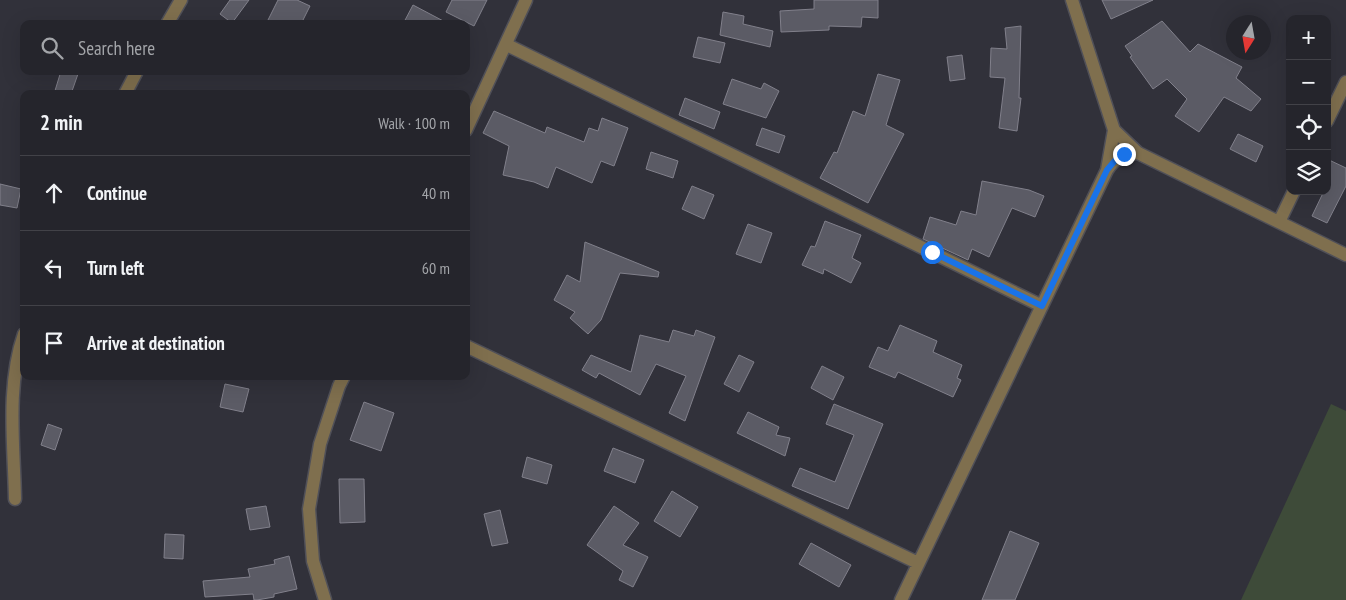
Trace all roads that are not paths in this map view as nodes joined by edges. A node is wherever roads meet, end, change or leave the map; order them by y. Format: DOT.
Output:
graph roads {
  1 [pos="181,0"];
  2 [pos="526,0"];
  3 [pos="1072,0"];
  4 [pos="169,20"];
  5 [pos="507,45"];
  6 [pos="135,75"];
  7 [pos="1346,82"];
  8 [pos="127,90"];
  9 [pos="1331,114"];
  10 [pos="470,122"];
  11 [pos="1114,130"];
  12 [pos="1138,153"];
  13 [pos="1107,170"];
  14 [pos="1292,195"];
  15 [pos="1279,222"];
  16 [pos="1346,254"];
  17 [pos="1042,306"];
  18 [pos="20,345"];
  19 [pos="470,348"];
  20 [pos="342,380"];
  21 [pos="15,499"];
  22 [pos="918,563"];
  23 [pos="325,600"];
  24 [pos="901,600"];
  1 -- 4 [label="street"];
  2 -- 5 [label="street"];
  3 -- 11 [label="street"];
  5 -- 10 [label="street"];
  5 -- 17 [label="street"];
  6 -- 8 [label="street"];
  7 -- 9 [label="street"];
  11 -- 12 [label="street"];
  11 -- 13 [label="street"];
  12 -- 13 [label="street"];
  12 -- 15 [label="street"];
  13 -- 17 [label="street"];
  14 -- 15 [label="street"];
  15 -- 16 [label="street"];
  17 -- 22 [label="street"];
  18 -- 21 [label="street"];
  19 -- 22 [label="street"];
  20 -- 23 [label="street"];
  22 -- 24 [label="street"];
}
